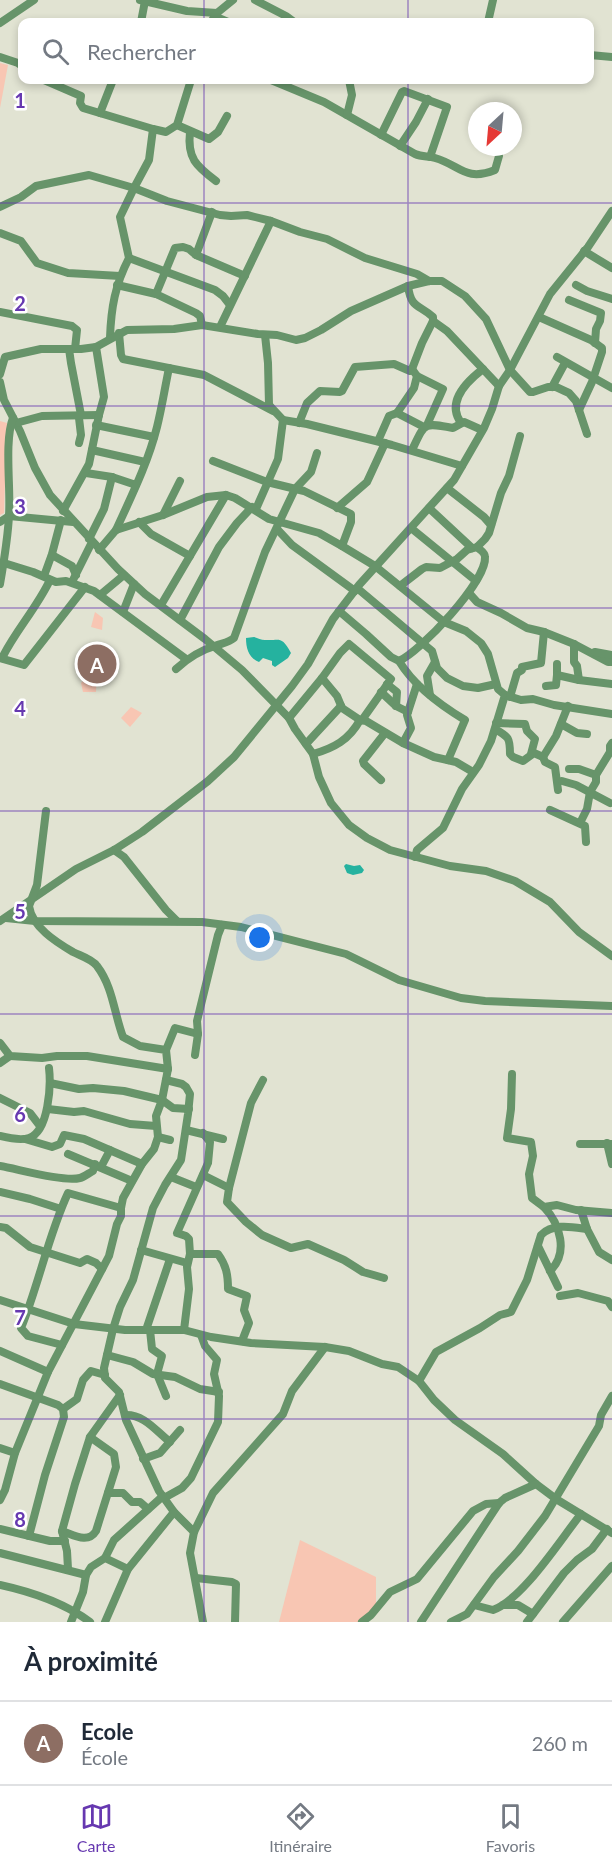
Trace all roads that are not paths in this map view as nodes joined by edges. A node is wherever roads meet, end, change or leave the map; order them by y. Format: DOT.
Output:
graph roads {
  1 [pos="34,0"];
  2 [pos="233,0"];
  3 [pos="255,0"];
  4 [pos="493,0"];
  5 [pos="143,1"];
  6 [pos="214,17"];
  7 [pos="141,18"];
  8 [pos="289,18"];
  9 [pos="489,18"];
  10 [pos="0,23"];
  11 [pos="594,55"];
  12 [pos="0,57"];
  13 [pos="612,57"];
  14 [pos="18,63"];
  15 [pos="53,84"];
  16 [pos="111,84"];
  17 [pos="190,84"];
  18 [pos="281,84"];
  19 [pos="350,84"];
  20 [pos="428,99"];
  21 [pos="100,113"];
  22 [pos="347,115"];
  23 [pos="227,116"];
  24 [pos="177,125"];
  25 [pos="153,129"];
  26 [pos="190,132"];
  27 [pos="381,135"];
  28 [pos="400,146"];
  29 [pos="499,156"];
  30 [pos="430,157"];
  31 [pos="216,181"];
  32 [pos="134,188"];
  33 [pos="0,207"];
  34 [pos="212,212"];
  35 [pos="610,216"];
  36 [pos="271,221"];
  37 [pos="0,233"];
  38 [pos="584,251"];
  39 [pos="196,255"];
  40 [pos="129,258"];
  41 [pos="612,268"];
  42 [pos="165,271"];
  43 [pos="245,276"];
  44 [pos="118,281"];
  45 [pos="429,281"];
  46 [pos="576,285"];
  47 [pos="408,286"];
  48 [pos="156,294"];
  49 [pos="612,299"];
  50 [pos="569,300"];
  51 [pos="230,305"];
  52 [pos="0,312"];
  53 [pos="539,317"];
  54 [pos="433,321"];
  55 [pos="202,325"];
  56 [pos="220,327"];
  57 [pos="119,333"];
  58 [pos="265,335"];
  59 [pos="110,338"];
  60 [pos="595,343"];
  61 [pos="96,346"];
  62 [pos="72,349"];
  63 [pos="602,352"];
  64 [pos="612,355"];
  65 [pos="2,356"];
  66 [pos="557,357"];
  67 [pos="566,363"];
  68 [pos="169,368"];
  69 [pos="483,369"];
  70 [pos="510,370"];
  71 [pos="415,373"];
  72 [pos="0,374"];
  73 [pos="593,378"];
  74 [pos="0,382"];
  75 [pos="499,387"];
  76 [pos="552,387"];
  77 [pos="612,388"];
  78 [pos="579,410"];
  79 [pos="273,411"];
  80 [pos="397,413"];
  81 [pos="81,415"];
  82 [pos="99,415"];
  83 [pos="10,416"];
  84 [pos="283,420"];
  85 [pos="299,423"];
  86 [pos="462,423"];
  87 [pos="96,425"];
  88 [pos="425,426"];
  89 [pos="482,430"];
  90 [pos="587,434"];
  91 [pos="520,436"];
  92 [pos="154,437"];
  93 [pos="79,442"];
  94 [pos="381,442"];
  95 [pos="92,450"];
  96 [pos="412,450"];
  97 [pos="317,453"];
  98 [pos="213,461"];
  99 [pos="145,462"];
  100 [pos="462,466"];
  101 [pos="86,473"];
  102 [pos="112,477"];
  103 [pos="180,481"];
  104 [pos="267,482"];
  105 [pos="136,485"];
  106 [pos="447,488"];
  107 [pos="295,489"];
  108 [pos="226,495"];
  109 [pos="254,508"];
  110 [pos="337,508"];
  111 [pos="429,508"];
  112 [pos="63,510"];
  113 [pos="163,515"];
  114 [pos="9,516"];
  115 [pos="61,520"];
  116 [pos="0,522"];
  117 [pos="73,522"];
  118 [pos="139,522"];
  119 [pos="491,525"];
  120 [pos="278,526"];
  121 [pos="411,528"];
  122 [pos="116,530"];
  123 [pos="90,540"];
  124 [pos="342,546"];
  125 [pos="474,547"];
  126 [pos="99,550"];
  127 [pos="52,555"];
  128 [pos="190,556"];
  129 [pos="451,562"];
  130 [pos="4,563"];
  131 [pos="375,566"];
  132 [pos="124,574"];
  133 [pos="47,578"];
  134 [pos="74,578"];
  135 [pos="476,581"];
  136 [pos="0,584"];
  137 [pos="134,584"];
  138 [pos="400,586"];
  139 [pos="85,587"];
  140 [pos="356,590"];
  141 [pos="469,592"];
  142 [pos="100,596"];
  143 [pos="161,605"];
  144 [pos="339,611"];
  145 [pos="123,612"];
  146 [pos="180,620"];
  147 [pos="444,622"];
  148 [pos="544,632"];
  149 [pos="574,644"];
  150 [pos="422,645"];
  151 [pos="214,646"];
  152 [pos="589,651"];
  153 [pos="612,655"];
  154 [pos="1,658"];
  155 [pos="186,659"];
  156 [pos="399,661"];
  157 [pos="435,662"];
  158 [pos="612,662"];
  159 [pos="557,664"];
  160 [pos="176,669"];
  161 [pos="557,675"];
  162 [pos="322,678"];
  163 [pos="579,680"];
  164 [pos="387,684"];
  165 [pos="417,684"];
  166 [pos="496,684"];
  167 [pos="612,684"];
  168 [pos="546,686"];
  169 [pos="381,692"];
  170 [pos="430,695"];
  171 [pos="508,696"];
  172 [pos="277,705"];
  173 [pos="341,706"];
  174 [pos="396,706"];
  175 [pos="568,706"];
  176 [pos="408,712"];
  177 [pos="612,714"];
  178 [pos="289,718"];
  179 [pos="361,720"];
  180 [pos="561,724"];
  181 [pos="495,726"];
  182 [pos="385,733"];
  183 [pos="587,734"];
  184 [pos="403,743"];
  185 [pos="306,744"];
  186 [pos="611,747"];
  187 [pos="313,754"];
  188 [pos="531,754"];
  189 [pos="543,757"];
  190 [pos="448,760"];
  191 [pos="569,768"];
  192 [pos="473,772"];
  193 [pos="596,775"];
  194 [pos="381,780"];
  195 [pos="562,781"];
  196 [pos="558,790"];
  197 [pos="590,792"];
  198 [pos="610,802"];
  199 [pos="550,810"];
  200 [pos="45,811"];
  201 [pos="580,823"];
  202 [pos="586,842"];
  203 [pos="114,850"];
  204 [pos="415,857"];
  205 [pos="30,901"];
  206 [pos="3,919"];
  207 [pos="35,921"];
  208 [pos="177,921"];
  209 [pos="222,925"];
  210 [pos="612,956"];
  211 [pos="612,1006"];
  212 [pos="198,1034"];
  213 [pos="0,1035"];
  214 [pos="0,1043"];
  215 [pos="166,1050"];
  216 [pos="195,1055"];
  217 [pos="10,1056"];
  218 [pos="0,1063"];
  219 [pos="49,1068"];
  220 [pos="168,1069"];
  221 [pos="512,1074"];
  222 [pos="166,1080"];
  223 [pos="263,1080"];
  224 [pos="50,1083"];
  225 [pos="0,1098"];
  226 [pos="162,1100"];
  227 [pos="48,1109"];
  228 [pos="189,1109"];
  229 [pos="40,1126"];
  230 [pos="156,1126"];
  231 [pos="186,1130"];
  232 [pos="203,1133"];
  233 [pos="0,1136"];
  234 [pos="158,1137"];
  235 [pos="25,1139"];
  236 [pos="223,1139"];
  237 [pos="170,1140"];
  238 [pos="609,1143"];
  239 [pos="580,1144"];
  240 [pos="110,1150"];
  241 [pos="68,1154"];
  242 [pos="142,1164"];
  243 [pos="612,1164"];
  244 [pos="98,1165"];
  245 [pos="0,1166"];
  246 [pos="203,1175"];
  247 [pos="171,1177"];
  248 [pos="70,1179"];
  249 [pos="132,1181"];
  250 [pos="196,1187"];
  251 [pos="229,1188"];
  252 [pos="0,1192"];
  253 [pos="68,1193"];
  254 [pos="544,1207"];
  255 [pos="121,1208"];
  256 [pos="61,1209"];
  257 [pos="580,1210"];
  258 [pos="612,1213"];
  259 [pos="0,1227"];
  260 [pos="556,1227"];
  261 [pos="587,1229"];
  262 [pos="538,1246"];
  263 [pos="141,1250"];
  264 [pos="47,1254"];
  265 [pos="190,1254"];
  266 [pos="170,1259"];
  267 [pos="612,1260"];
  268 [pos="188,1263"];
  269 [pos="102,1269"];
  270 [pos="550,1271"];
  271 [pos="384,1278"];
  272 [pos="0,1300"];
  273 [pos="612,1307"];
  274 [pos="29,1310"];
  275 [pos="74,1324"];
  276 [pos="113,1329"];
  277 [pos="148,1330"];
  278 [pos="184,1330"];
  279 [pos="201,1335"];
  280 [pos="242,1341"];
  281 [pos="62,1345"];
  282 [pos="325,1347"];
  283 [pos="0,1351"];
  284 [pos="107,1355"];
  285 [pos="48,1372"];
  286 [pos="157,1374"];
  287 [pos="105,1375"];
  288 [pos="419,1381"];
  289 [pos="0,1384"];
  290 [pos="219,1392"];
  291 [pos="120,1395"];
  292 [pos="166,1396"];
  293 [pos="612,1396"];
  294 [pos="37,1398"];
  295 [pos="63,1409"];
  296 [pos="125,1415"];
  297 [pos="180,1430"];
  298 [pos="90,1437"];
  299 [pos="170,1442"];
  300 [pos="0,1448"];
  301 [pos="15,1453"];
  302 [pos="143,1459"];
  303 [pos="536,1484"];
  304 [pos="108,1493"];
  305 [pos="163,1497"];
  306 [pos="556,1499"];
  307 [pos="0,1500"];
  308 [pos="499,1503"];
  309 [pos="148,1509"];
  310 [pos="174,1512"];
  311 [pos="580,1514"];
  312 [pos="0,1529"];
  313 [pos="62,1531"];
  314 [pos="609,1531"];
  315 [pos="195,1532"];
  316 [pos="29,1536"];
  317 [pos="65,1541"];
  318 [pos="0,1553"];
  319 [pos="105,1558"];
  320 [pos="612,1566"];
  321 [pos="68,1569"];
  322 [pos="128,1569"];
  323 [pos="86,1575"];
  324 [pos="196,1578"];
  325 [pos="0,1585"];
  326 [pos="474,1605"];
  327 [pos="503,1605"];
  328 [pos="75,1611"];
  329 [pos="533,1614"];
  330 [pos="71,1622"];
  331 [pos="90,1622"];
  332 [pos="105,1622"];
  333 [pos="203,1622"];
  334 [pos="235,1622"];
  335 [pos="362,1622"];
  336 [pos="421,1622"];
  337 [pos="451,1622"];
  338 [pos="527,1622"];
  339 [pos="563,1622"];
  1 -- 10 [label="street"];
  2 -- 6 [label="street"];
  3 -- 8 [label="street"];
  4 -- 9 [label="street"];
  5 -- 6 [label="street"];
  5 -- 7 [label="street"];
  11 -- 13 [label="street"];
  12 -- 14 [label="street"];
  15 -- 21 [label="street"];
  16 -- 21 [label="street"];
  17 -- 24 [label="street"];
  18 -- 22 [label="street"];
  19 -- 22 [label="street"];
  20 -- 27 [label="street"];
  20 -- 28 [label="street"];
  20 -- 30 [label="street"];
  21 -- 25 [label="street"];
  22 -- 27 [label="street"];
  23 -- 26 [label="street"];
  24 -- 25 [label="street"];
  24 -- 26 [label="street"];
  25 -- 32 [label="street"];
  26 -- 31 [label="street"];
  27 -- 28 [label="street"];
  28 -- 30 [label="street"];
  29 -- 30 [label="street"];
  32 -- 33 [label="street"];
  32 -- 34 [label="street"];
  32 -- 40 [label="street"];
  34 -- 36 [label="street"];
  34 -- 39 [label="street"];
  35 -- 38 [label="street"];
  36 -- 43 [label="street"];
  36 -- 45 [label="street"];
  37 -- 44 [label="street"];
  38 -- 41 [label="street"];
  38 -- 53 [label="street"];
  39 -- 42 [label="street"];
  39 -- 43 [label="street"];
  40 -- 42 [label="street"];
  40 -- 44 [label="street"];
  42 -- 48 [label="street"];
  42 -- 51 [label="street"];
  43 -- 51 [label="street"];
  44 -- 48 [label="street"];
  44 -- 59 [label="street"];
  45 -- 47 [label="street"];
  45 -- 70 [label="street"];
  46 -- 49 [label="street"];
  47 -- 54 [label="street"];
  47 -- 58 [label="street"];
  48 -- 55 [label="street"];
  50 -- 60 [label="street"];
  51 -- 56 [label="street"];
  52 -- 62 [label="street"];
  53 -- 60 [label="street"];
  53 -- 70 [label="street"];
  54 -- 69 [label="street"];
  54 -- 71 [label="street"];
  55 -- 56 [label="street"];
  55 -- 57 [label="street"];
  56 -- 58 [label="street"];
  57 -- 59 [label="street"];
  57 -- 68 [label="street"];
  58 -- 79 [label="street"];
  59 -- 61 [label="street"];
  60 -- 63 [label="street"];
  61 -- 62 [label="street"];
  61 -- 82 [label="street"];
  62 -- 65 [label="street"];
  62 -- 81 [label="street"];
  63 -- 64 [label="street"];
  63 -- 73 [label="street"];
  65 -- 72 [label="street"];
  66 -- 67 [label="street"];
  67 -- 73 [label="street"];
  67 -- 76 [label="street"];
  68 -- 79 [label="street"];
  68 -- 92 [label="street"];
  69 -- 75 [label="street"];
  69 -- 86 [label="street"];
  70 -- 75 [label="street"];
  70 -- 76 [label="street"];
  71 -- 80 [label="street"];
  71 -- 85 [label="street"];
  71 -- 88 [label="street"];
  73 -- 77 [label="street"];
  73 -- 78 [label="street"];
  74 -- 83 [label="street"];
  75 -- 89 [label="street"];
  76 -- 78 [label="street"];
  78 -- 90 [label="street"];
  79 -- 84 [label="street"];
  80 -- 88 [label="street"];
  80 -- 94 [label="street"];
  81 -- 82 [label="street"];
  81 -- 83 [label="street"];
  81 -- 93 [label="street"];
  82 -- 87 [label="street"];
  83 -- 112 [label="street"];
  83 -- 114 [label="street"];
  84 -- 85 [label="street"];
  84 -- 104 [label="street"];
  85 -- 94 [label="street"];
  86 -- 88 [label="street"];
  86 -- 89 [label="street"];
  87 -- 92 [label="street"];
  87 -- 95 [label="street"];
  88 -- 96 [label="street"];
  89 -- 100 [label="street"];
  91 -- 119 [label="street"];
  92 -- 99 [label="street"];
  94 -- 96 [label="street"];
  94 -- 110 [label="street"];
  95 -- 99 [label="street"];
  95 -- 101 [label="street"];
  96 -- 100 [label="street"];
  97 -- 107 [label="street"];
  98 -- 104 [label="street"];
  99 -- 105 [label="street"];
  100 -- 106 [label="street"];
  101 -- 102 [label="street"];
  101 -- 112 [label="street"];
  102 -- 105 [label="street"];
  102 -- 123 [label="street"];
  103 -- 113 [label="street"];
  104 -- 107 [label="street"];
  104 -- 109 [label="street"];
  105 -- 122 [label="street"];
  106 -- 111 [label="street"];
  106 -- 119 [label="street"];
  107 -- 110 [label="street"];
  107 -- 120 [label="street"];
  108 -- 109 [label="street"];
  108 -- 113 [label="street"];
  108 -- 128 [label="street"];
  109 -- 120 [label="street"];
  109 -- 146 [label="street"];
  110 -- 124 [label="street"];
  111 -- 121 [label="street"];
  111 -- 125 [label="street"];
  112 -- 117 [label="street"];
  113 -- 118 [label="street"];
  114 -- 115 [label="street"];
  114 -- 116 [label="street"];
  114 -- 130 [label="street"];
  115 -- 117 [label="street"];
  115 -- 127 [label="street"];
  117 -- 123 [label="street"];
  118 -- 122 [label="street"];
  118 -- 128 [label="street"];
  119 -- 125 [label="street"];
  120 -- 124 [label="street"];
  120 -- 140 [label="street"];
  120 -- 151 [label="street"];
  121 -- 129 [label="street"];
  121 -- 131 [label="street"];
  122 -- 126 [label="street"];
  123 -- 126 [label="street"];
  123 -- 134 [label="street"];
  124 -- 131 [label="street"];
  125 -- 129 [label="street"];
  125 -- 135 [label="street"];
  126 -- 132 [label="street"];
  127 -- 133 [label="street"];
  127 -- 134 [label="street"];
  128 -- 143 [label="street"];
  129 -- 135 [label="street"];
  129 -- 138 [label="street"];
  130 -- 133 [label="street"];
  130 -- 136 [label="street"];
  131 -- 138 [label="street"];
  131 -- 140 [label="street"];
  132 -- 137 [label="street"];
  132 -- 142 [label="street"];
  133 -- 134 [label="street"];
  133 -- 154 [label="street"];
  134 -- 139 [label="street"];
  135 -- 141 [label="street"];
  137 -- 143 [label="street"];
  137 -- 145 [label="street"];
  138 -- 147 [label="street"];
  139 -- 142 [label="street"];
  139 -- 154 [label="street"];
  140 -- 144 [label="street"];
  140 -- 150 [label="street"];
  141 -- 147 [label="street"];
  141 -- 148 [label="street"];
  142 -- 145 [label="street"];
  143 -- 146 [label="street"];
  144 -- 156 [label="street"];
  144 -- 172 [label="street"];
  145 -- 155 [label="street"];
  146 -- 151 [label="street"];
  147 -- 150 [label="street"];
  147 -- 166 [label="street"];
  148 -- 149 [label="street"];
  148 -- 171 [label="street"];
  149 -- 152 [label="street"];
  149 -- 163 [label="street"];
  150 -- 156 [label="street"];
  150 -- 157 [label="street"];
  151 -- 155 [label="street"];
  151 -- 172 [label="street"];
  152 -- 153 [label="street"];
  152 -- 158 [label="street"];
  155 -- 160 [label="street"];
  156 -- 165 [label="street"];
  157 -- 166 [label="street"];
  157 -- 170 [label="street"];
  159 -- 161 [label="street"];
  161 -- 163 [label="street"];
  161 -- 168 [label="street"];
  162 -- 164 [label="street"];
  162 -- 173 [label="street"];
  162 -- 178 [label="street"];
  163 -- 167 [label="street"];
  164 -- 169 [label="street"];
  164 -- 174 [label="street"];
  165 -- 170 [label="street"];
  165 -- 176 [label="street"];
  166 -- 171 [label="street"];
  169 -- 174 [label="street"];
  169 -- 179 [label="street"];
  170 -- 190 [label="street"];
  171 -- 175 [label="street"];
  171 -- 181 [label="street"];
  172 -- 178 [label="street"];
  172 -- 203 [label="street"];
  173 -- 179 [label="street"];
  173 -- 185 [label="street"];
  174 -- 176 [label="street"];
  175 -- 177 [label="street"];
  175 -- 180 [label="street"];
  176 -- 184 [label="street"];
  178 -- 185 [label="street"];
  179 -- 182 [label="street"];
  179 -- 187 [label="street"];
  180 -- 183 [label="street"];
  180 -- 189 [label="street"];
  181 -- 188 [label="street"];
  181 -- 188 [label="street"];
  181 -- 192 [label="street"];
  182 -- 184 [label="street"];
  182 -- 194 [label="street"];
  184 -- 190 [label="street"];
  185 -- 187 [label="street"];
  186 -- 193 [label="street"];
  187 -- 204 [label="street"];
  188 -- 189 [label="street"];
  189 -- 196 [label="street"];
  190 -- 192 [label="street"];
  191 -- 193 [label="street"];
  192 -- 204 [label="street"];
  193 -- 197 [label="street"];
  195 -- 197 [label="street"];
  197 -- 198 [label="street"];
  197 -- 201 [label="street"];
  199 -- 201 [label="street"];
  200 -- 205 [label="street"];
  201 -- 202 [label="street"];
  203 -- 205 [label="street"];
  203 -- 208 [label="street"];
  204 -- 210 [label="street"];
  205 -- 206 [label="street"];
  205 -- 207 [label="street"];
  206 -- 207 [label="street"];
  207 -- 208 [label="street"];
  207 -- 215 [label="street"];
  208 -- 209 [label="street"];
  209 -- 211 [label="street"];
  209 -- 212 [label="street"];
  212 -- 215 [label="street"];
  212 -- 216 [label="street"];
  213 -- 214 [label="street"];
  214 -- 217 [label="street"];
  215 -- 220 [label="street"];
  217 -- 218 [label="street"];
  217 -- 220 [label="street"];
  219 -- 224 [label="street"];
  220 -- 222 [label="street"];
  221 -- 254 [label="street"];
  222 -- 226 [label="street"];
  222 -- 228 [label="street"];
  223 -- 251 [label="street"];
  224 -- 226 [label="street"];
  224 -- 227 [label="street"];
  225 -- 229 [label="street"];
  226 -- 228 [label="street"];
  226 -- 230 [label="street"];
  227 -- 229 [label="street"];
  227 -- 230 [label="street"];
  228 -- 231 [label="street"];
  229 -- 235 [label="street"];
  230 -- 234 [label="street"];
  231 -- 232 [label="street"];
  231 -- 247 [label="street"];
  232 -- 236 [label="street"];
  232 -- 246 [label="street"];
  233 -- 235 [label="street"];
  234 -- 237 [label="street"];
  234 -- 242 [label="street"];
  235 -- 240 [label="street"];
  238 -- 239 [label="street"];
  238 -- 243 [label="street"];
  240 -- 242 [label="street"];
  240 -- 244 [label="street"];
  241 -- 244 [label="street"];
  242 -- 249 [label="street"];
  244 -- 248 [label="street"];
  244 -- 249 [label="street"];
  245 -- 248 [label="street"];
  246 -- 250 [label="street"];
  246 -- 251 [label="street"];
  247 -- 250 [label="street"];
  247 -- 263 [label="street"];
  248 -- 253 [label="street"];
  249 -- 255 [label="street"];
  250 -- 265 [label="street"];
  251 -- 271 [label="street"];
  252 -- 256 [label="street"];
  253 -- 255 [label="street"];
  253 -- 256 [label="street"];
  254 -- 257 [label="street"];
  254 -- 260 [label="street"];
  255 -- 269 [label="street"];
  256 -- 264 [label="street"];
  257 -- 258 [label="street"];
  257 -- 261 [label="street"];
  259 -- 264 [label="street"];
  260 -- 261 [label="street"];
  260 -- 262 [label="street"];
  260 -- 270 [label="street"];
  261 -- 267 [label="street"];
  262 -- 270 [label="street"];
  262 -- 288 [label="street"];
  263 -- 266 [label="street"];
  263 -- 276 [label="street"];
  264 -- 269 [label="street"];
  264 -- 274 [label="street"];
  265 -- 268 [label="street"];
  265 -- 280 [label="street"];
  266 -- 268 [label="street"];
  266 -- 277 [label="street"];
  268 -- 278 [label="street"];
  269 -- 275 [label="street"];
  270 -- 273 [label="street"];
  272 -- 274 [label="street"];
  274 -- 275 [label="street"];
  274 -- 281 [label="street"];
  275 -- 276 [label="street"];
  275 -- 281 [label="street"];
  276 -- 277 [label="street"];
  276 -- 284 [label="street"];
  277 -- 278 [label="street"];
  277 -- 286 [label="street"];
  278 -- 279 [label="street"];
  279 -- 280 [label="street"];
  279 -- 290 [label="street"];
  280 -- 282 [label="street"];
  281 -- 285 [label="street"];
  282 -- 288 [label="street"];
  282 -- 315 [label="street"];
  283 -- 285 [label="street"];
  284 -- 286 [label="street"];
  284 -- 287 [label="street"];
  285 -- 294 [label="street"];
  286 -- 290 [label="street"];
  286 -- 292 [label="street"];
  287 -- 291 [label="street"];
  287 -- 295 [label="street"];
  288 -- 303 [label="street"];
  289 -- 294 [label="street"];
  290 -- 305 [label="street"];
  291 -- 296 [label="street"];
  291 -- 298 [label="street"];
  293 -- 306 [label="street"];
  294 -- 295 [label="street"];
  294 -- 301 [label="street"];
  295 -- 316 [label="street"];
  296 -- 299 [label="street"];
  296 -- 302 [label="street"];
  297 -- 299 [label="street"];
  298 -- 304 [label="street"];
  298 -- 313 [label="street"];
  299 -- 302 [label="street"];
  300 -- 301 [label="street"];
  301 -- 307 [label="street"];
  302 -- 305 [label="street"];
  303 -- 306 [label="street"];
  303 -- 308 [label="street"];
  304 -- 309 [label="street"];
  304 -- 313 [label="street"];
  305 -- 309 [label="street"];
  305 -- 310 [label="street"];
  306 -- 311 [label="street"];
  306 -- 326 [label="street"];
  308 -- 335 [label="street"];
  308 -- 336 [label="street"];
  309 -- 319 [label="street"];
  310 -- 315 [label="street"];
  310 -- 322 [label="street"];
  311 -- 314 [label="street"];
  311 -- 327 [label="street"];
  312 -- 316 [label="street"];
  313 -- 317 [label="street"];
  314 -- 329 [label="street"];
  315 -- 324 [label="street"];
  316 -- 317 [label="street"];
  317 -- 321 [label="street"];
  318 -- 321 [label="street"];
  319 -- 322 [label="street"];
  319 -- 323 [label="street"];
  320 -- 339 [label="street"];
  321 -- 323 [label="street"];
  322 -- 332 [label="street"];
  323 -- 328 [label="street"];
  324 -- 333 [label="street"];
  324 -- 334 [label="street"];
  325 -- 328 [label="street"];
  326 -- 327 [label="street"];
  326 -- 337 [label="street"];
  327 -- 329 [label="street"];
  328 -- 330 [label="street"];
  328 -- 331 [label="street"];
  329 -- 338 [label="street"];
}
